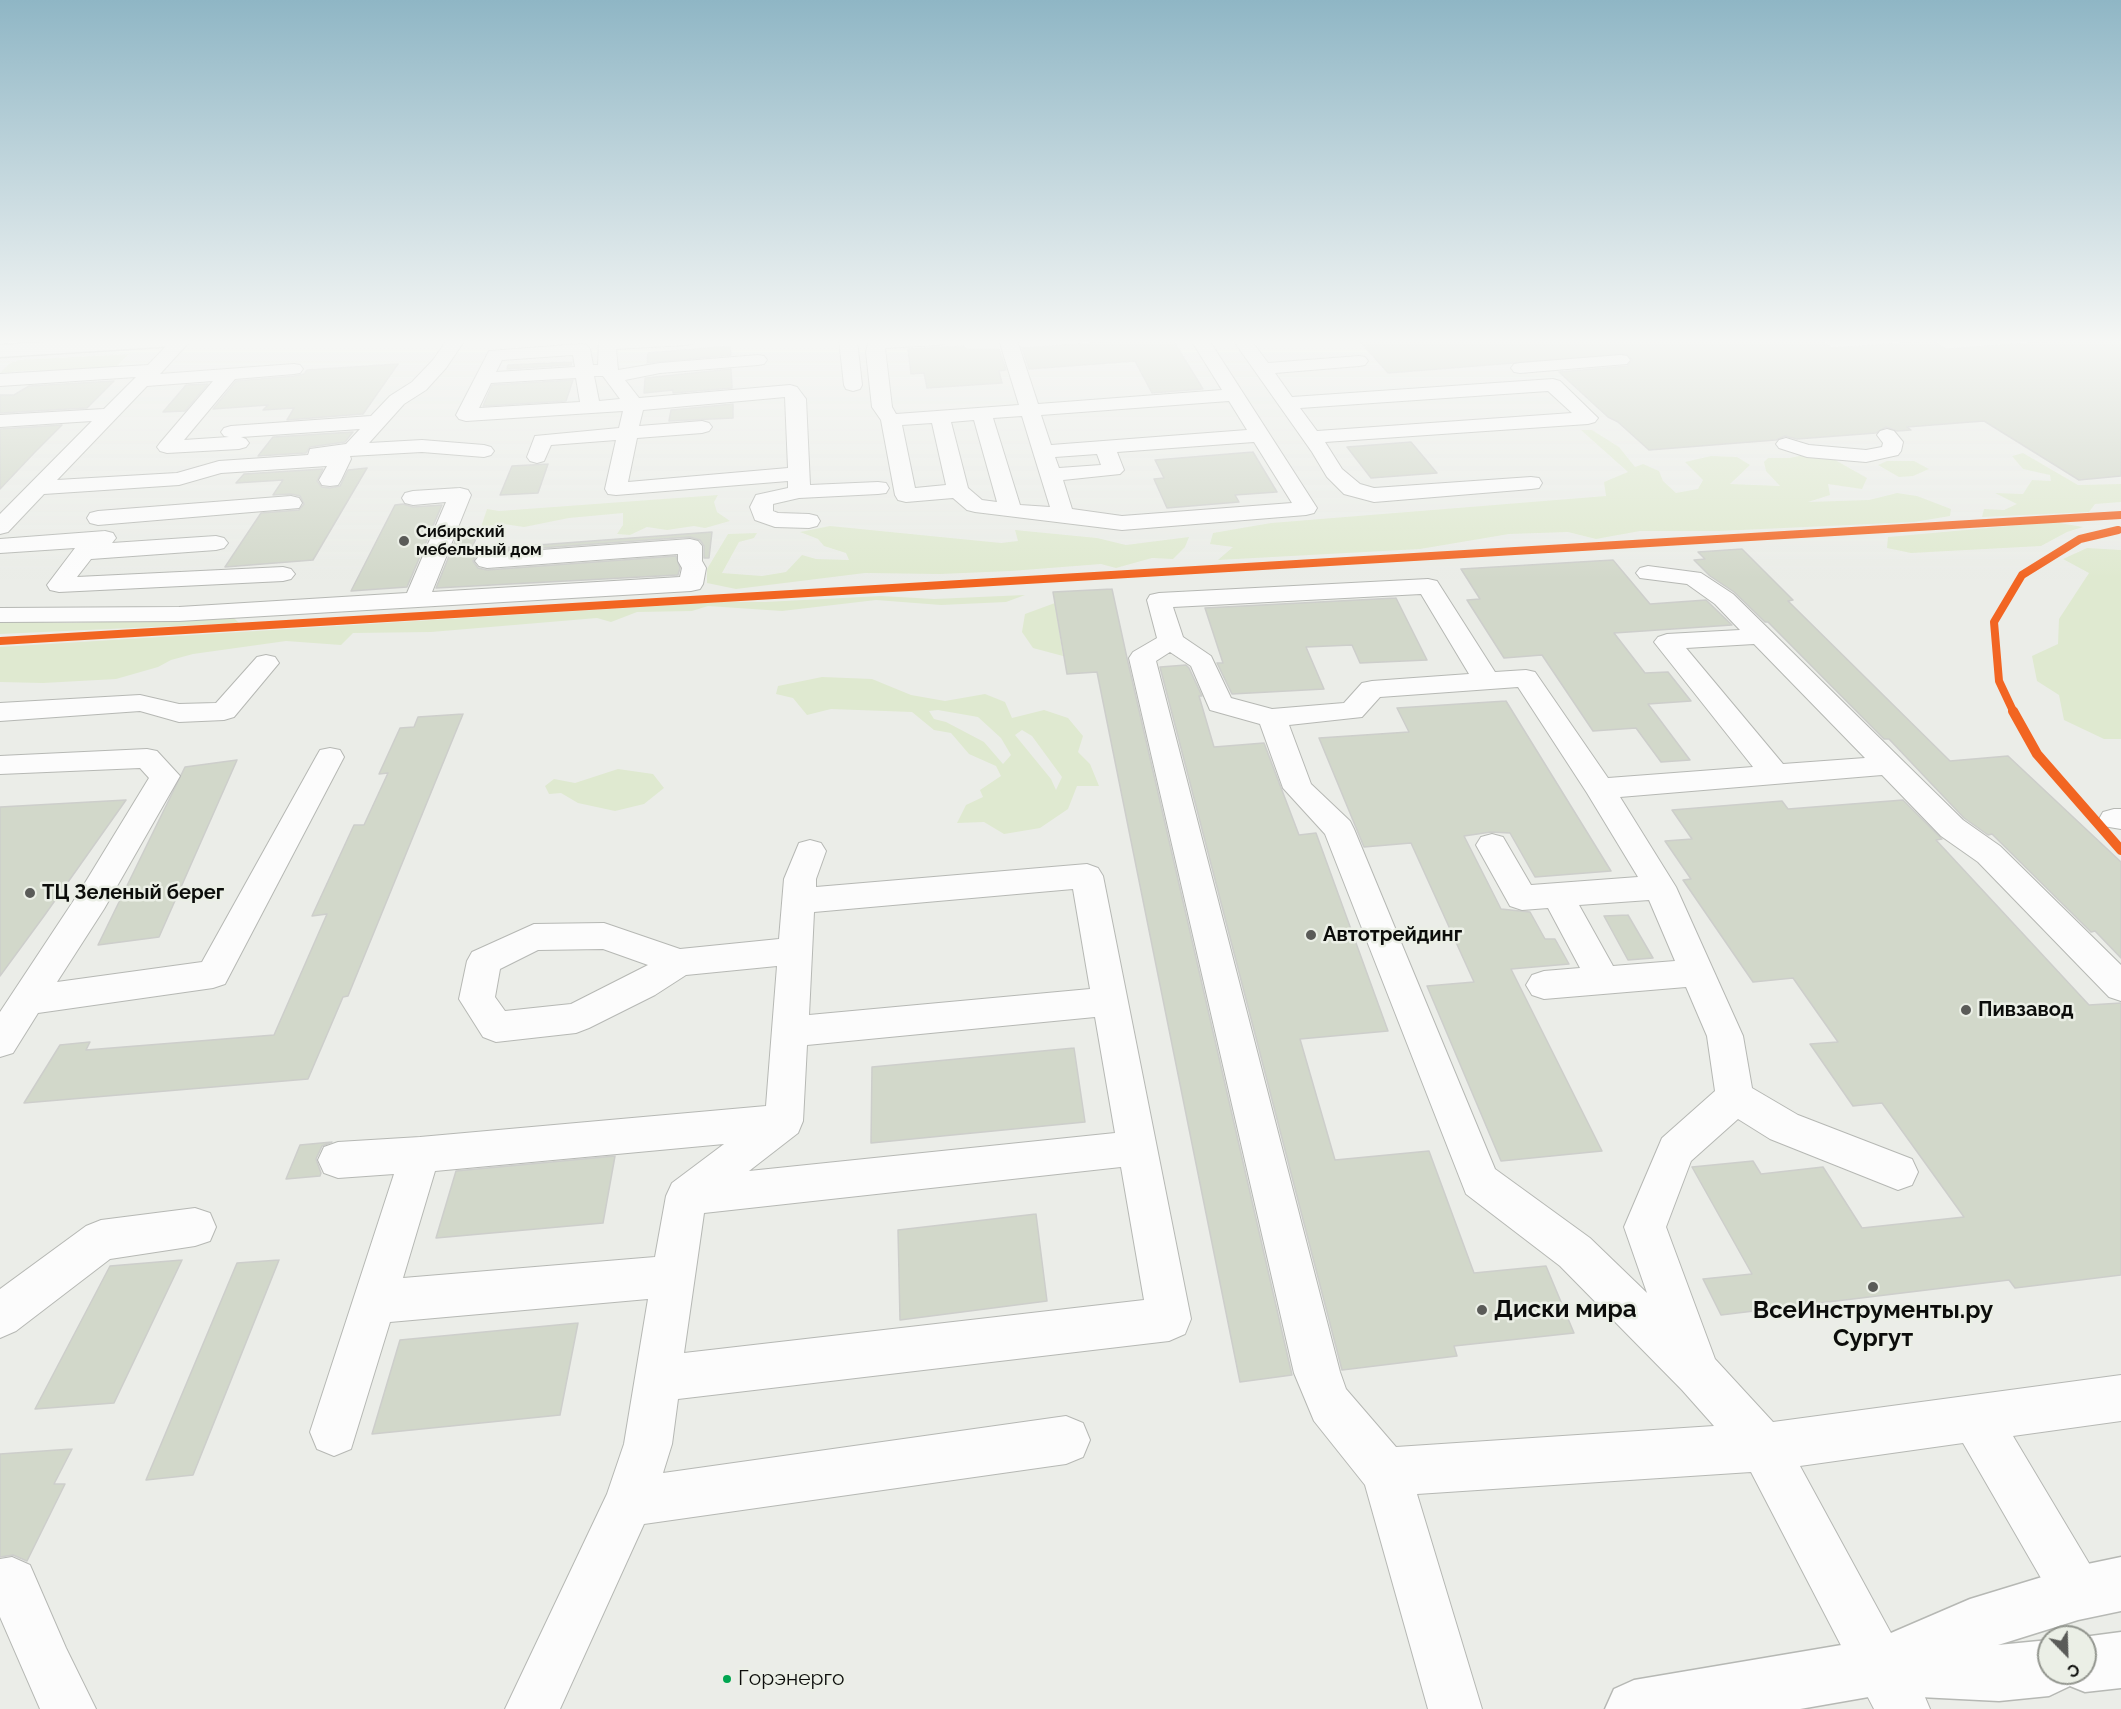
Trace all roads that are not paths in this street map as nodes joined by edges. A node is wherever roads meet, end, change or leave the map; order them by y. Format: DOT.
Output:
graph roads {
  1 [pos="105,420"];
  2 [pos="131,420"];
  3 [pos="189,420"];
  4 [pos="238,420"];
  5 [pos="379,420"];
  6 [pos="630,420"];
  7 [pos="797,420"];
  8 [pos="891,420"];
  9 [pos="894,420"];
  10 [pos="941,420"];
  11 [pos="983,420"];
  12 [pos="1034,420"];
  13 [pos="1251,420"];
  14 [pos="1299,420"];
  15 [pos="1376,420"];
  16 [pos="1450,420"];
  17 [pos="1557,420"];
  18 [pos="377,422"];
  19 [pos="702,427"];
  20 [pos="1456,427"];
  21 [pos="1306,429"];
  22 [pos="1060,431"];
  23 [pos="120,432"];
  24 [pos="628,433"];
  25 [pos="1261,435"];
  26 [pos="1887,435"];
  27 [pos="235,437"];
  28 [pos="1040,443"];
  29 [pos="1786,444"];
  30 [pos="1105,448"];
  31 [pos="352,450"];
  32 [pos="484,451"];
  33 [pos="537,457"];
  34 [pos="222,463"];
  35 [pos="89,465"];
  36 [pos="58,468"];
  37 [pos="1051,475"];
  38 [pos="330,480"];
  39 [pos="798,482"];
  40 [pos="1531,483"];
  41 [pos="38,488"];
  42 [pos="878,488"];
  43 [pos="958,491"];
  44 [pos="413,498"];
  45 [pos="1066,502"];
  46 [pos="291,503"];
  47 [pos="241,507"];
  48 [pos="1011,511"];
  49 [pos="5,518"];
  50 [pos="809,522"];
  51 [pos="92,537"];
  52 [pos="216,543"];
  53 [pos="0,546"];
  54 [pos="487,561"];
  55 [pos="1648,573"];
  56 [pos="283,574"];
  57 [pos="192,578"];
  58 [pos="416,601"];
  59 [pos="0,615"];
  60 [pos="1761,636"];
  61 [pos="1171,641"];
  62 [pos="266,663"];
  63 [pos="1486,681"];
  64 [pos="0,712"];
  65 [pos="1272,718"];
  66 [pos="330,757"];
  67 [pos="0,765"];
  68 [pos="1890,765"];
  69 [pos="1776,775"];
  70 [pos="1600,789"];
  71 [pos="1492,845"];
  72 [pos="810,851"];
  73 [pos="1660,887"];
  74 [pos="1557,895"];
  75 [pos="798,901"];
  76 [pos="796,951"];
  77 [pos="679,962"];
  78 [pos="1696,973"];
  79 [pos="1603,979"];
  80 [pos="1544,985"];
  81 [pos="2121,987"];
  82 [pos="1110,1000"];
  83 [pos="26,1001"];
  84 [pos="791,1032"];
  85 [pos="0,1042"];
  86 [pos="1735,1097"];
  87 [pos="784,1121"];
  88 [pos="1137,1148"];
  89 [pos="420,1155"];
  90 [pos="338,1160"];
  91 [pos="1898,1172"];
  92 [pos="686,1196"];
  93 [pos="195,1227"];
  94 [pos="674,1276"];
  95 [pos="374,1302"];
  96 [pos="0,1316"];
  97 [pos="1698,1374"];
  98 [pos="658,1379"];
  99 [pos="2121,1398"];
  100 [pos="1975,1418"];
  101 [pos="334,1432"];
  102 [pos="1066,1440"];
  103 [pos="1764,1447"];
  104 [pos="1386,1472"];
  105 [pos="629,1502"];
  106 [pos="0,1585"];
  107 [pos="2099,1589"];
  108 [pos="2121,1660"];
  109 [pos="2097,1663"];
  110 [pos="2037,1669"];
  111 [pos="1891,1688"];
  112 [pos="69,1709"];
  113 [pos="532,1709"];
  114 [pos="1455,1709"];
  115 [pos="1634,1709"];
  1 -- 36 [label="lane"];
  2 -- 23 [label="lane"];
  3 -- 27 [label="lane"];
  4 -- 27 [label="lane"];
  5 -- 18 [label="lane"];
  6 -- 24 [label="lane"];
  7 -- 39 [label="lane"];
  8 -- 9 [label="lane"];
  8 -- 43 [label="lane"];
  10 -- 43 [label="lane"];
  11 -- 48 [label="lane"];
  12 -- 28 [label="lane"];
  13 -- 25 [label="lane"];
  14 -- 21 [label="lane"];
  15 -- 21 [label="lane"];
  16 -- 20 [label="lane"];
  17 -- 20 [label="lane"];
  18 -- 27 [label="lane"];
  18 -- 31 [label="lane"];
  19 -- 24 [label="lane"];
  20 -- 21 [label="lane"];
  21 -- 40 [label="lane"];
  22 -- 28 [label="lane"];
  24 -- 33 [label="lane"];
  24 -- 39 [label="lane"];
  25 -- 30 [label="lane"];
  25 -- 45 [label="lane"];
  26 -- 29 [label="lane"];
  27 -- 34 [label="lane"];
  28 -- 30 [label="lane"];
  28 -- 37 [label="lane"];
  30 -- 37 [label="lane"];
  31 -- 32 [label="lane"];
  31 -- 34 [label="lane"];
  34 -- 38 [label="lane"];
  34 -- 41 [label="lane"];
  35 -- 36 [label="lane"];
  36 -- 41 [label="lane"];
  37 -- 45 [label="lane"];
  39 -- 42 [label="lane"];
  39 -- 50 [label="lane"];
  41 -- 49 [label="lane"];
  43 -- 48 [label="lane"];
  44 -- 58 [label="lane"];
  45 -- 48 [label="lane"];
  46 -- 47 [label="lane"];
  47 -- 51 [label="lane"];
  47 -- 52 [label="lane"];
  51 -- 52 [label="lane"];
  51 -- 53 [label="lane"];
  51 -- 57 [label="lane"];
  52 -- 57 [label="lane"];
  54 -- 58 [label="lane"];
  55 -- 60 [label="lane"];
  56 -- 57 [label="lane"];
  58 -- 59 [label="lane"];
  60 -- 68 [label="lane"];
  60 -- 69 [label="lane"];
  61 -- 63 [label="lane"];
  61 -- 65 [label="lane"];
  61 -- 104 [label="lane"];
  62 -- 64 [label="lane"];
  63 -- 65 [label="lane"];
  63 -- 70 [label="lane"];
  65 -- 97 [label="lane"];
  66 -- 83 [label="lane"];
  67 -- 83 [label="lane"];
  68 -- 69 [label="lane"];
  68 -- 81 [label="lane"];
  69 -- 70 [label="lane"];
  70 -- 73 [label="lane"];
  71 -- 74 [label="lane"];
  72 -- 75 [label="lane"];
  73 -- 74 [label="lane"];
  73 -- 78 [label="lane"];
  74 -- 79 [label="lane"];
  75 -- 76 [label="lane"];
  75 -- 82 [label="lane"];
  76 -- 77 [label="lane"];
  76 -- 84 [label="lane"];
  77 -- 77 [label="lane"];
  78 -- 79 [label="lane"];
  78 -- 86 [label="lane"];
  79 -- 80 [label="lane"];
  82 -- 84 [label="lane"];
  82 -- 88 [label="lane"];
  83 -- 85 [label="lane"];
  84 -- 87 [label="lane"];
  86 -- 91 [label="lane"];
  86 -- 97 [label="lane"];
  87 -- 89 [label="lane"];
  87 -- 92 [label="lane"];
  88 -- 92 [label="lane"];
  88 -- 98 [label="lane"];
  89 -- 90 [label="lane"];
  89 -- 95 [label="lane"];
  92 -- 94 [label="lane"];
  93 -- 96 [label="lane"];
  94 -- 95 [label="lane"];
  94 -- 98 [label="lane"];
  95 -- 101 [label="lane"];
  97 -- 103 [label="lane"];
  98 -- 105 [label="lane"];
  99 -- 100 [label="lane"];
  100 -- 103 [label="lane"];
  100 -- 107 [label="lane"];
  102 -- 105 [label="lane"];
  103 -- 104 [label="lane"];
  103 -- 111 [label="lane"];
  104 -- 114 [label="lane"];
  105 -- 113 [label="lane"];
  106 -- 112 [label="lane"];
  107 -- 111 [label="main road"];
  108 -- 109 [label="main road"];
  110 -- 111 [label="main road"];
  111 -- 115 [label="main road"];
}
